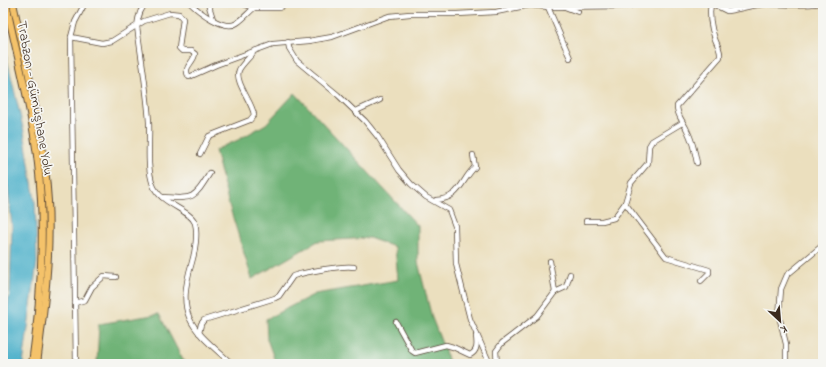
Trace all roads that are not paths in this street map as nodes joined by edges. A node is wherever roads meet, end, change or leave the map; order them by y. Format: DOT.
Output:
graph roads {
  1 [pos="6,3"];
  2 [pos="13,3"];
  3 [pos="85,3"];
  4 [pos="147,3"];
  5 [pos="190,3"];
  6 [pos="208,3"];
  7 [pos="241,3"];
  8 [pos="288,3"];
  9 [pos="639,3"];
  10 [pos="711,3"];
  11 [pos="821,3"];
  12 [pos="565,5"];
  13 [pos="548,7"];
  14 [pos="254,8"];
  15 [pos="5,11"];
  16 [pos="578,12"];
  17 [pos="213,19"];
  18 [pos="137,26"];
  19 [pos="71,37"];
  20 [pos="288,42"];
  21 [pos="254,51"];
  22 [pos="570,58"];
  23 [pos="380,100"];
  24 [pos="356,111"];
  25 [pos="682,123"];
  26 [pos="200,154"];
  27 [pos="473,155"];
  28 [pos="697,163"];
  29 [pos="210,174"];
  30 [pos="3,187"];
  31 [pos="162,197"];
  32 [pos="432,200"];
  33 [pos="625,203"];
  34 [pos="586,221"];
  35 [pos="823,244"];
  36 [pos="3,260"];
  37 [pos="550,261"];
  38 [pos="354,267"];
  39 [pos="570,274"];
  40 [pos="116,277"];
  41 [pos="701,281"];
  42 [pos="556,292"];
  43 [pos="75,303"];
  44 [pos="396,322"];
  45 [pos="200,333"];
  46 [pos="476,333"];
  47 [pos="32,364"];
  48 [pos="37,364"];
  49 [pos="76,364"];
  50 [pos="232,364"];
  51 [pos="490,364"];
  52 [pos="497,364"];
  53 [pos="786,364"];
  1 -- 15 [label="highway, Trabzon - Gümüşhane Yolu"];
  2 -- 48 [label="highway, Trabzon - Gümüşhane Yolu"];
  3 -- 19 [label="street"];
  4 -- 18 [label="street"];
  5 -- 17 [label="street"];
  6 -- 17 [label="street"];
  7 -- 14 [label="street"];
  8 -- 14 [label="street"];
  9 -- 12 [label="street"];
  10 -- 11 [label="street"];
  10 -- 25 [label="street"];
  12 -- 13 [label="street"];
  12 -- 16 [label="street"];
  13 -- 20 [label="street"];
  13 -- 22 [label="street"];
  14 -- 17 [label="street"];
  15 -- 47 [label="highway, Trabzon - Gümüşhane Yolu"];
  18 -- 19 [label="street"];
  18 -- 21 [label="street"];
  18 -- 31 [label="street"];
  19 -- 43 [label="street"];
  20 -- 21 [label="street"];
  20 -- 24 [label="street"];
  21 -- 26 [label="street"];
  23 -- 24 [label="street"];
  24 -- 32 [label="street"];
  25 -- 28 [label="street"];
  25 -- 33 [label="street"];
  27 -- 32 [label="street"];
  29 -- 31 [label="street"];
  30 -- 36 [label="street"];
  31 -- 45 [label="street"];
  32 -- 46 [label="street"];
  33 -- 34 [label="street"];
  33 -- 41 [label="street"];
  35 -- 53 [label="street"];
  37 -- 42 [label="street"];
  38 -- 45 [label="street"];
  39 -- 42 [label="street"];
  40 -- 43 [label="street"];
  42 -- 52 [label="street"];
  43 -- 49 [label="street"];
  44 -- 46 [label="street"];
  45 -- 50 [label="street"];
  46 -- 51 [label="street"];
}
